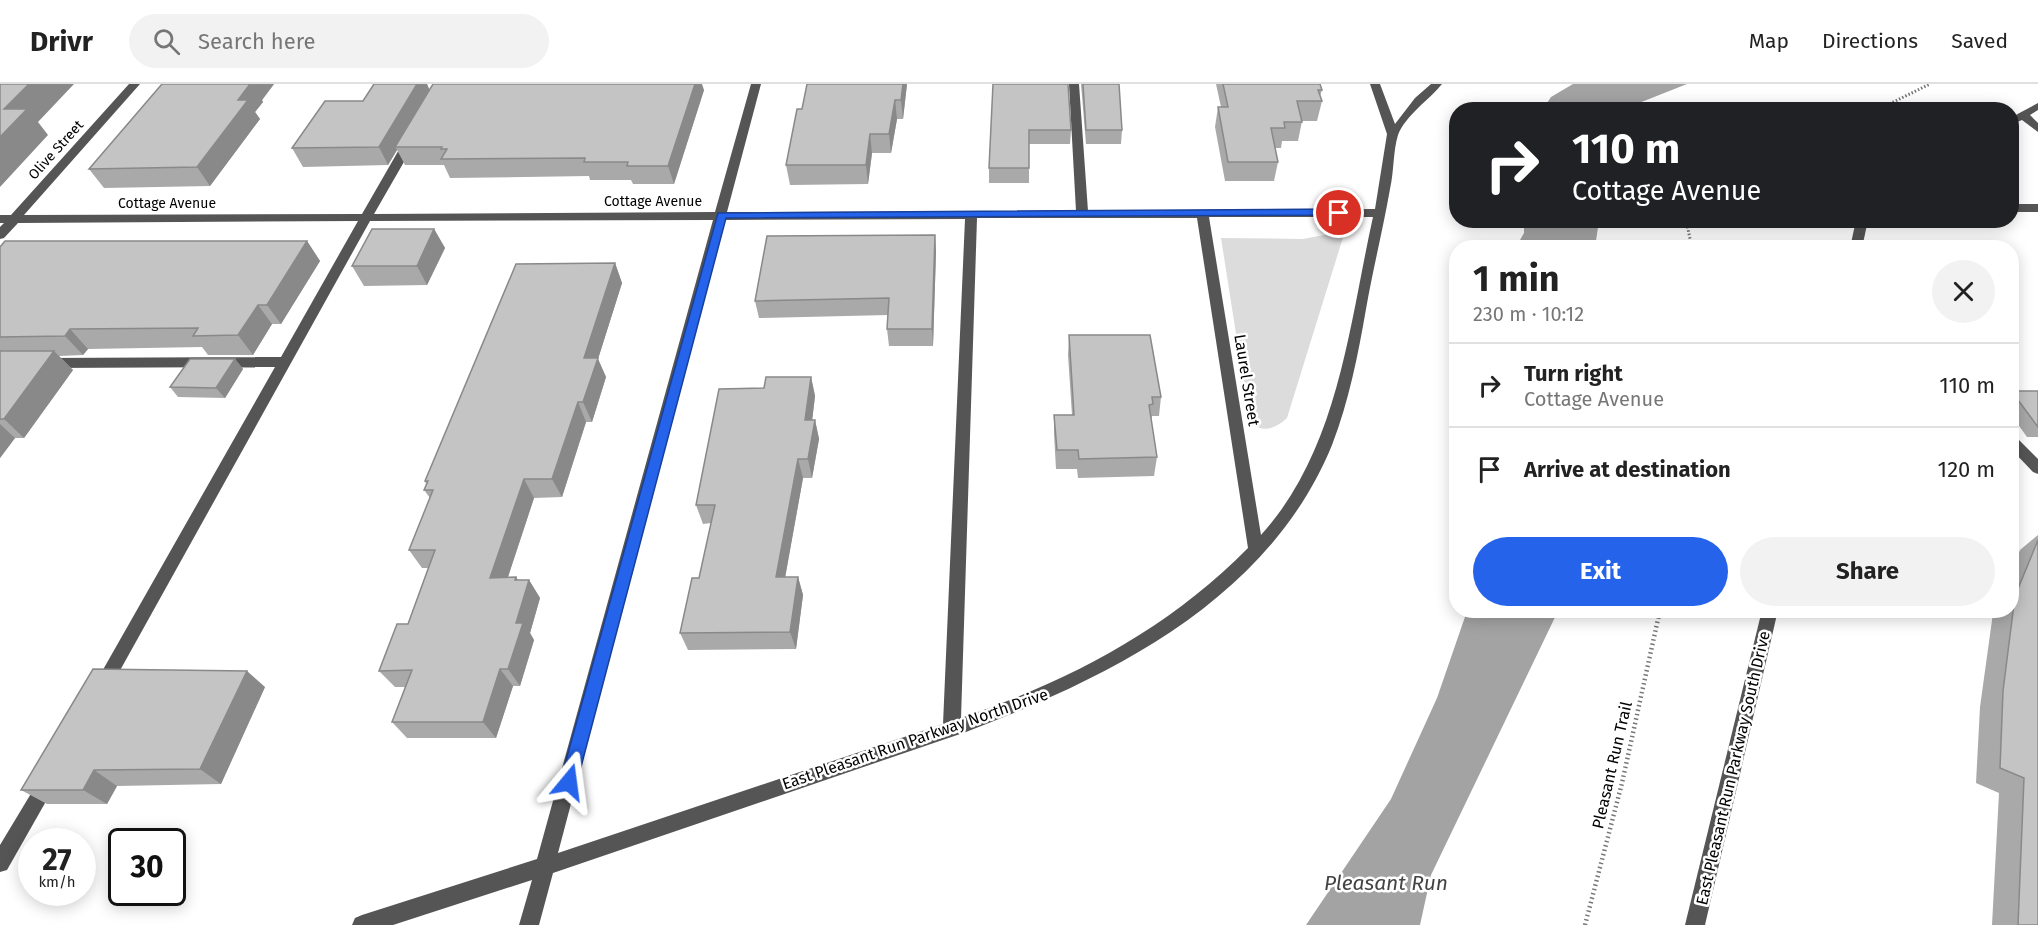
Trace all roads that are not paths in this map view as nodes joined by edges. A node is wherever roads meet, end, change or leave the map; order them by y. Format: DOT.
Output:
graph roads {
  1 [pos="135,84"];
  2 [pos="756,84"];
  3 [pos="1074,84"];
  4 [pos="1375,84"];
  5 [pos="1437,84"];
  6 [pos="2038,106"];
  7 [pos="2023,114"];
  8 [pos="2019,117"];
  9 [pos="421,123"];
  10 [pos="2038,129"];
  11 [pos="1393,134"];
  12 [pos="2019,208"];
  13 [pos="2038,208"];
  14 [pos="1202,213"];
  15 [pos="1379,213"];
  16 [pos="971,214"];
  17 [pos="1082,214"];
  18 [pos="721,215"];
  19 [pos="366,217"];
  20 [pos="0,219"];
  21 [pos="14,219"];
  22 [pos="0,235"];
  23 [pos="286,362"];
  24 [pos="36,363"];
  25 [pos="2019,449"];
  26 [pos="2038,468"];
  27 [pos="1256,552"];
  28 [pos="1768,618"];
  29 [pos="96,698"];
  30 [pos="952,727"];
  31 [pos="54,770"];
  32 [pos="0,864"];
  33 [pos="544,868"];
  34 [pos="362,925"];
  35 [pos="529,925"];
  36 [pos="1695,925"];
  1 -- 21 [label="street, Olive Street"];
  2 -- 18 [label="street"];
  3 -- 17 [label="street"];
  4 -- 11 [label="street"];
  5 -- 11 [label="street, East Pleasant Run Parkway North Drive"];
  6 -- 7 [label="street"];
  7 -- 8 [label="street"];
  7 -- 10 [label="street"];
  9 -- 19 [label="street"];
  11 -- 15 [label="street, East Pleasant Run Parkway North Drive"];
  12 -- 13 [label="street"];
  14 -- 15 [label="street, Cottage Avenue"];
  14 -- 17 [label="street, Cottage Avenue"];
  14 -- 27 [label="street, Laurel Street"];
  15 -- 27 [label="street, East Pleasant Run Parkway North Drive"];
  16 -- 17 [label="street, Cottage Avenue"];
  16 -- 18 [label="street, Cottage Avenue"];
  16 -- 30 [label="street"];
  18 -- 19 [label="street, Cottage Avenue"];
  18 -- 33 [label="street"];
  19 -- 21 [label="street, Cottage Avenue"];
  19 -- 23 [label="street"];
  20 -- 21 [label="street, Cottage Avenue"];
  21 -- 22 [label="street, Olive Street"];
  23 -- 24 [label="street"];
  23 -- 29 [label="street"];
  25 -- 26 [label="street"];
  27 -- 30 [label="street, East Pleasant Run Parkway North Drive"];
  28 -- 36 [label="street, East Pleasant Run Parkway South Drive"];
  30 -- 33 [label="street, East Pleasant Run Parkway North Drive"];
  31 -- 32 [label="street"];
  33 -- 34 [label="street, East Pleasant Run Parkway North Drive"];
  33 -- 35 [label="street"];
}
